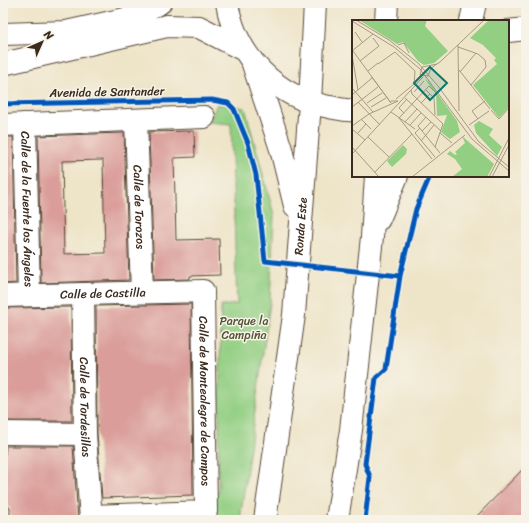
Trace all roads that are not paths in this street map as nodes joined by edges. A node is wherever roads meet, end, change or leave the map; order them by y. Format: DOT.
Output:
graph roads {
  1 [pos="160,3"];
  2 [pos="227,3"];
  3 [pos="314,3"];
  4 [pos="387,3"];
  5 [pos="474,3"];
  6 [pos="386,20"];
  7 [pos="471,20"];
  8 [pos="526,29"];
  9 [pos="509,31"];
  10 [pos="3,34"];
  11 [pos="248,56"];
  12 [pos="3,64"];
  13 [pos="310,103"];
  14 [pos="352,110"];
  15 [pos="204,116"];
  16 [pos="136,120"];
  17 [pos="25,124"];
  18 [pos="3,125"];
  19 [pos="376,177"];
  20 [pos="397,177"];
  21 [pos="300,224"];
  22 [pos="372,237"];
  23 [pos="203,291"];
  24 [pos="142,292"];
  25 [pos="83,294"];
  26 [pos="29,295"];
  27 [pos="3,296"];
  28 [pos="3,433"];
  29 [pos="86,434"];
  30 [pos="91,518"];
  31 [pos="264,520"];
  32 [pos="337,520"];
  1 -- 10 [label="main road"];
  2 -- 11 [label="main road"];
  3 -- 13 [label="main road, Ronda Este"];
  4 -- 6 [label="main road"];
  5 -- 7 [label="main road"];
  8 -- 9 [label="main road"];
  11 -- 12 [label="main road"];
  11 -- 13 [label="main road"];
  11 -- 21 [label="main road"];
  13 -- 14 [label="main road"];
  13 -- 21 [label="main road, Ronda Este"];
  15 -- 16 [label="main road"];
  16 -- 17 [label="main road"];
  16 -- 24 [label="main road, Calle de Torozos"];
  17 -- 18 [label="main road"];
  17 -- 26 [label="main road, Calle de la Fuente los Ángeles"];
  19 -- 22 [label="main road"];
  20 -- 22 [label="main road"];
  21 -- 31 [label="main road, Ronda Este"];
  22 -- 32 [label="main road"];
  23 -- 24 [label="main road, Calle de Castilla"];
  23 -- 30 [label="main road, Calle de Montealegre de Campos"];
  24 -- 25 [label="main road, Calle de Castilla"];
  25 -- 26 [label="main road, Calle de Castilla"];
  25 -- 29 [label="main road, Calle de Tordesillas"];
  26 -- 27 [label="main road, Calle de Castilla"];
  28 -- 29 [label="main road"];
  29 -- 30 [label="main road, Calle de Tordesillas"];
}
